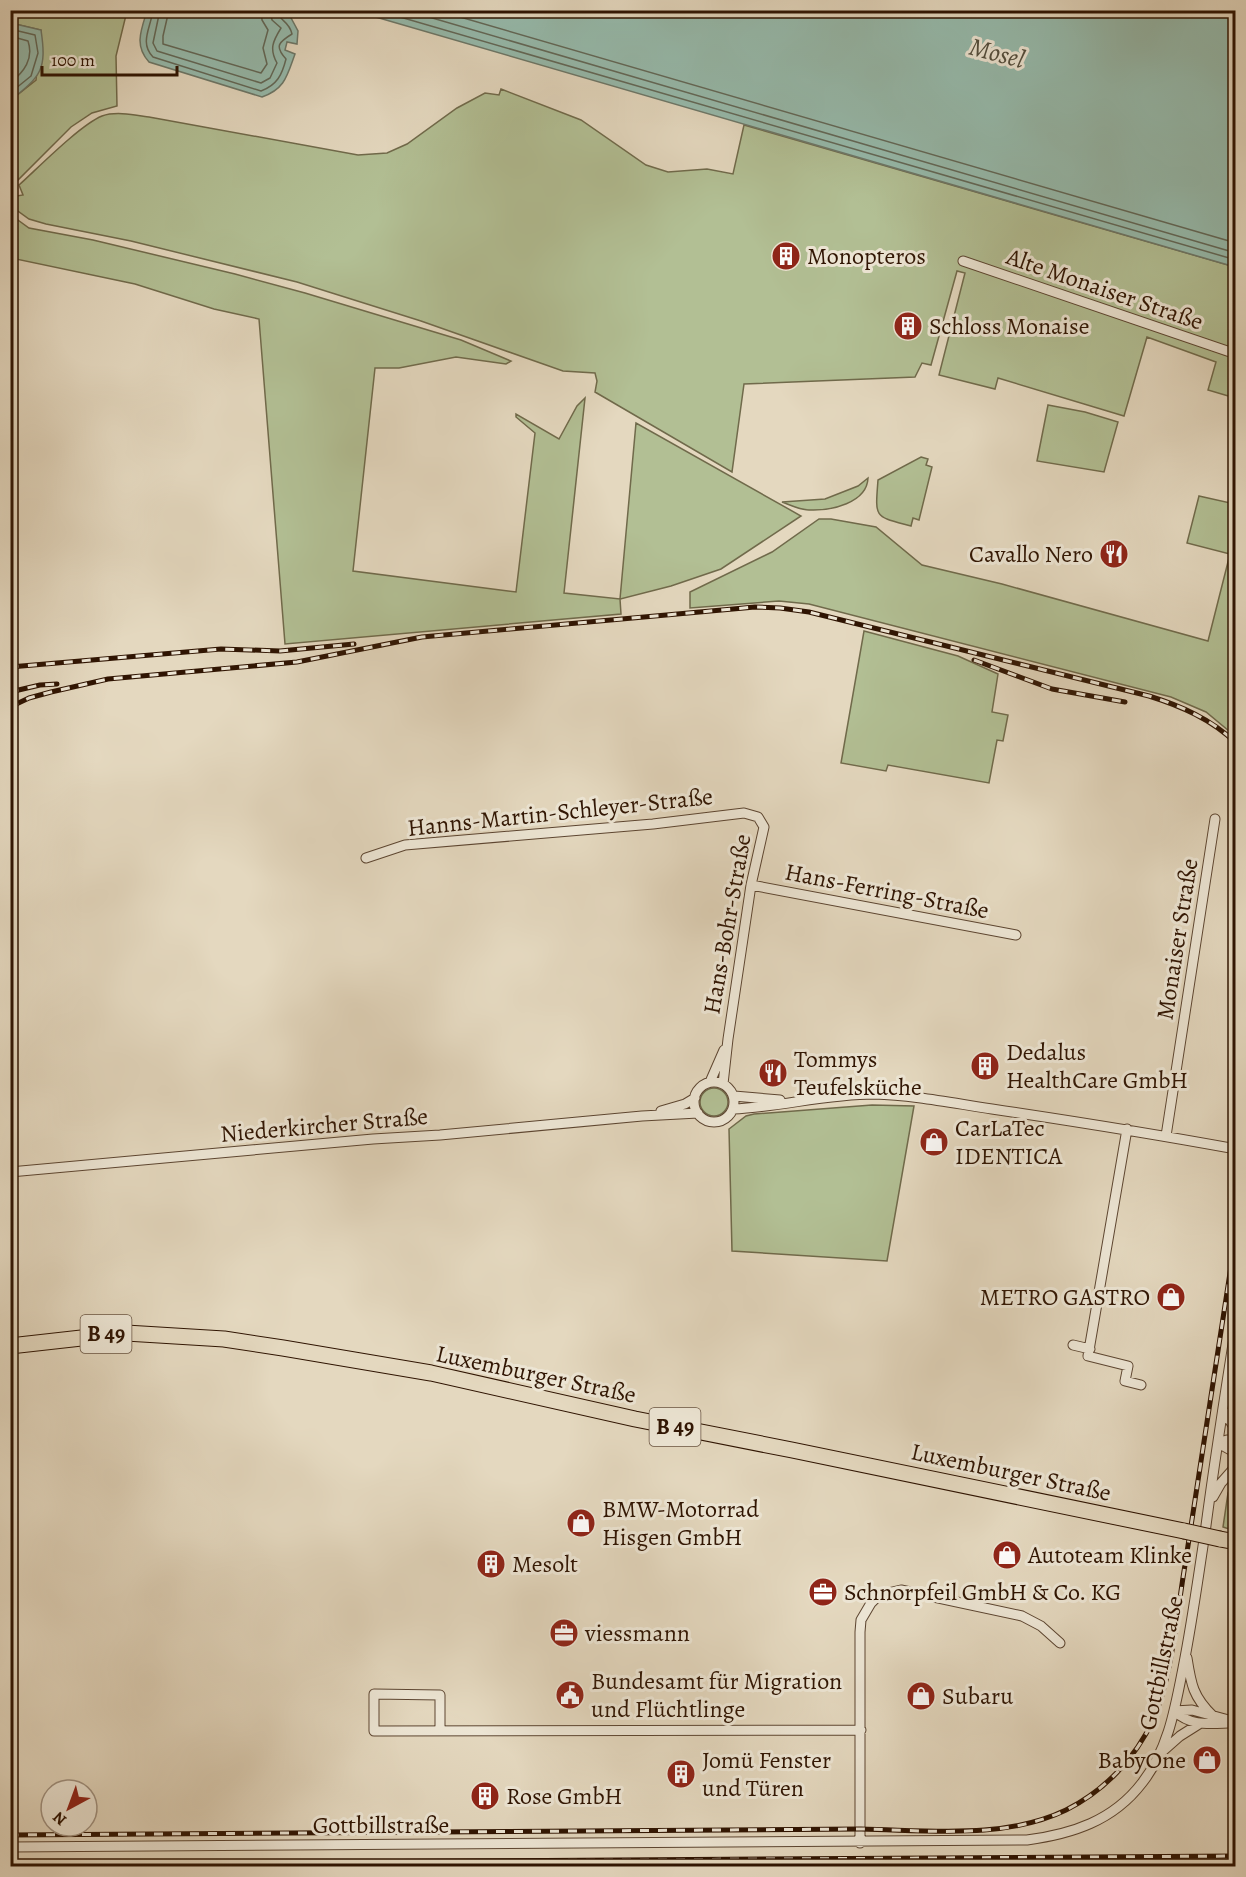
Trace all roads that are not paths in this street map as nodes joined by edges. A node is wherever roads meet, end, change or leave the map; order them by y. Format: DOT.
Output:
graph roads {
  1 [pos="963,261"];
  2 [pos="1236,354"];
  3 [pos="759,817"];
  4 [pos="1215,819"];
  5 [pos="366,858"];
  6 [pos="750,885"];
  7 [pos="1016,935"];
  8 [pos="728,1039"];
  9 [pos="710,1082"];
  10 [pos="723,1084"];
  11 [pos="734,1096"];
  12 [pos="694,1098"];
  13 [pos="795,1102"];
  14 [pos="733,1109"];
  15 [pos="698,1113"];
  16 [pos="642,1116"];
  17 [pos="1127,1129"];
  18 [pos="1166,1136"];
  19 [pos="1236,1149"];
  20 [pos="10,1172"];
  21 [pos="1236,1325"];
  22 [pos="1073,1345"];
  23 [pos="11,1346"];
  24 [pos="1090,1349"];
  25 [pos="1125,1381"];
  26 [pos="1142,1385"];
  27 [pos="1121,1392"];
  28 [pos="1223,1410"];
  29 [pos="1236,1430"];
  30 [pos="1236,1441"];
  31 [pos="1218,1443"];
  32 [pos="1236,1453"];
  33 [pos="1236,1466"];
  34 [pos="1209,1505"];
  35 [pos="1228,1540"];
  36 [pos="1060,1643"];
  37 [pos="1186,1653"];
  38 [pos="1174,1711"];
  39 [pos="1213,1716"];
  40 [pos="1234,1722"];
  41 [pos="1199,1724"];
  42 [pos="861,1730"];
  43 [pos="440,1731"];
  44 [pos="1159,1755"];
  45 [pos="860,1842"];
  46 [pos="10,1846"];
  1 -- 2 [label="street, Alte Monaiser Straße"];
  3 -- 5 [label="street, Hanns-Martin-Schleyer-Straße"];
  3 -- 6 [label="street, Hans-Bohr-Straße"];
  4 -- 18 [label="street, Monaiser Straße"];
  6 -- 7 [label="street, Hans-Ferring-Straße"];
  6 -- 8 [label="street, Hans-Bohr-Straße"];
  8 -- 9 [label="street, Hans-Bohr-Straße"];
  8 -- 10 [label="street, Hans-Bohr-Straße"];
  9 -- 10 [label="street"];
  9 -- 12 [label="street"];
  10 -- 11 [label="street"];
  11 -- 13 [label="street"];
  11 -- 14 [label="street"];
  12 -- 15 [label="street"];
  12 -- 16 [label="street, Niederkircher Straße"];
  13 -- 14 [label="street"];
  13 -- 17 [label="street"];
  14 -- 15 [label="street"];
  15 -- 16 [label="street, Niederkircher Straße"];
  16 -- 20 [label="street, Niederkircher Straße"];
  17 -- 18 [label="street"];
  17 -- 24 [label="street"];
  18 -- 19 [label="street"];
  21 -- 28 [label="street"];
  22 -- 24 [label="street"];
  23 -- 35 [label="main road, Luxemburger Straße / B 49, bridge"];
  24 -- 25 [label="street"];
  25 -- 26 [label="street"];
  25 -- 27 [label="street"];
  28 -- 29 [label="street"];
  28 -- 31 [label="street"];
  30 -- 31 [label="street"];
  31 -- 32 [label="street"];
  31 -- 34 [label="street"];
  33 -- 34 [label="street"];
  34 -- 37 [label="street, Gottbillstraße"];
  36 -- 42 [label="street"];
  37 -- 38 [label="street, Gottbillstraße"];
  37 -- 39 [label="street"];
  38 -- 39 [label="street"];
  38 -- 41 [label="street"];
  38 -- 44 [label="street, Gottbillstraße"];
  39 -- 40 [label="street"];
  40 -- 41 [label="street"];
  41 -- 44 [label="street"];
  42 -- 43 [label="street"];
  42 -- 45 [label="street"];
  43 -- 43 [label="street"];
  44 -- 45 [label="street, Gottbillstraße"];
  45 -- 46 [label="street, Gottbillstraße"];
}
